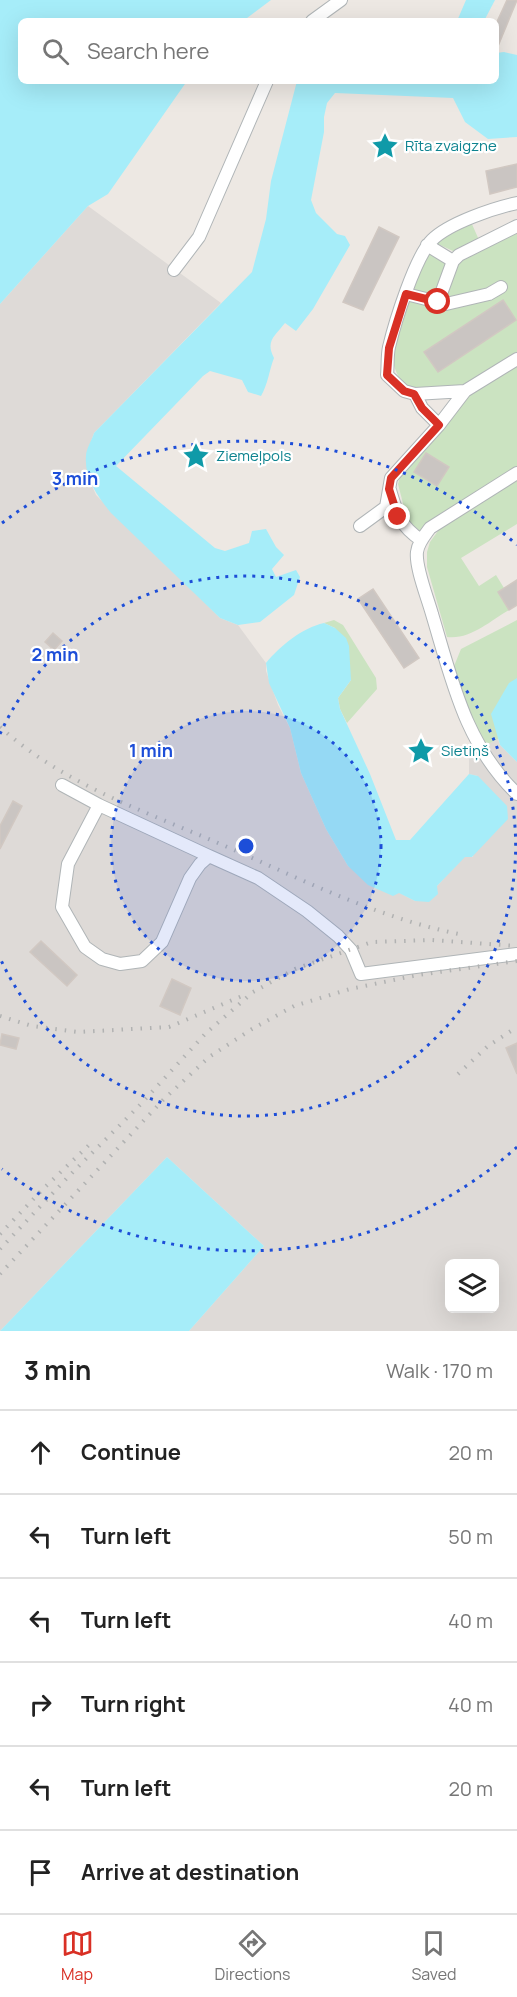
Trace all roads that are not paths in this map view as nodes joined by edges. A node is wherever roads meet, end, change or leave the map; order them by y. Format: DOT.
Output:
graph roads {
  1 [pos="341,0"];
  2 [pos="316,18"];
  3 [pos="266,84"];
  4 [pos="517,203"];
  5 [pos="517,226"];
  6 [pos="427,245"];
  7 [pos="453,261"];
  8 [pos="174,270"];
  9 [pos="501,286"];
  10 [pos="406,294"];
  11 [pos="438,302"];
  12 [pos="517,359"];
  13 [pos="465,391"];
  14 [pos="414,394"];
  15 [pos="439,425"];
  16 [pos="517,473"];
  17 [pos="389,489"];
  18 [pos="360,526"];
  19 [pos="421,540"];
  20 [pos="62,785"];
  21 [pos="517,794"];
  22 [pos="99,805"];
  23 [pos="209,856"];
  24 [pos="517,954"];
  1 -- 2 [label="lane"];
  3 -- 8 [label="lane"];
  4 -- 6 [label="lane"];
  5 -- 7 [label="lane"];
  6 -- 7 [label="lane"];
  6 -- 10 [label="lane"];
  7 -- 11 [label="lane"];
  9 -- 11 [label="lane"];
  10 -- 11 [label="lane"];
  10 -- 14 [label="lane"];
  12 -- 13 [label="lane"];
  13 -- 14 [label="lane"];
  13 -- 15 [label="lane"];
  14 -- 15 [label="lane"];
  15 -- 17 [label="lane"];
  16 -- 19 [label="lane"];
  17 -- 18 [label="lane"];
  17 -- 19 [label="lane"];
  19 -- 21 [label="lane"];
  20 -- 22 [label="lane"];
  22 -- 23 [label="lane"];
  22 -- 23 [label="lane"];
  23 -- 24 [label="lane"];
}
